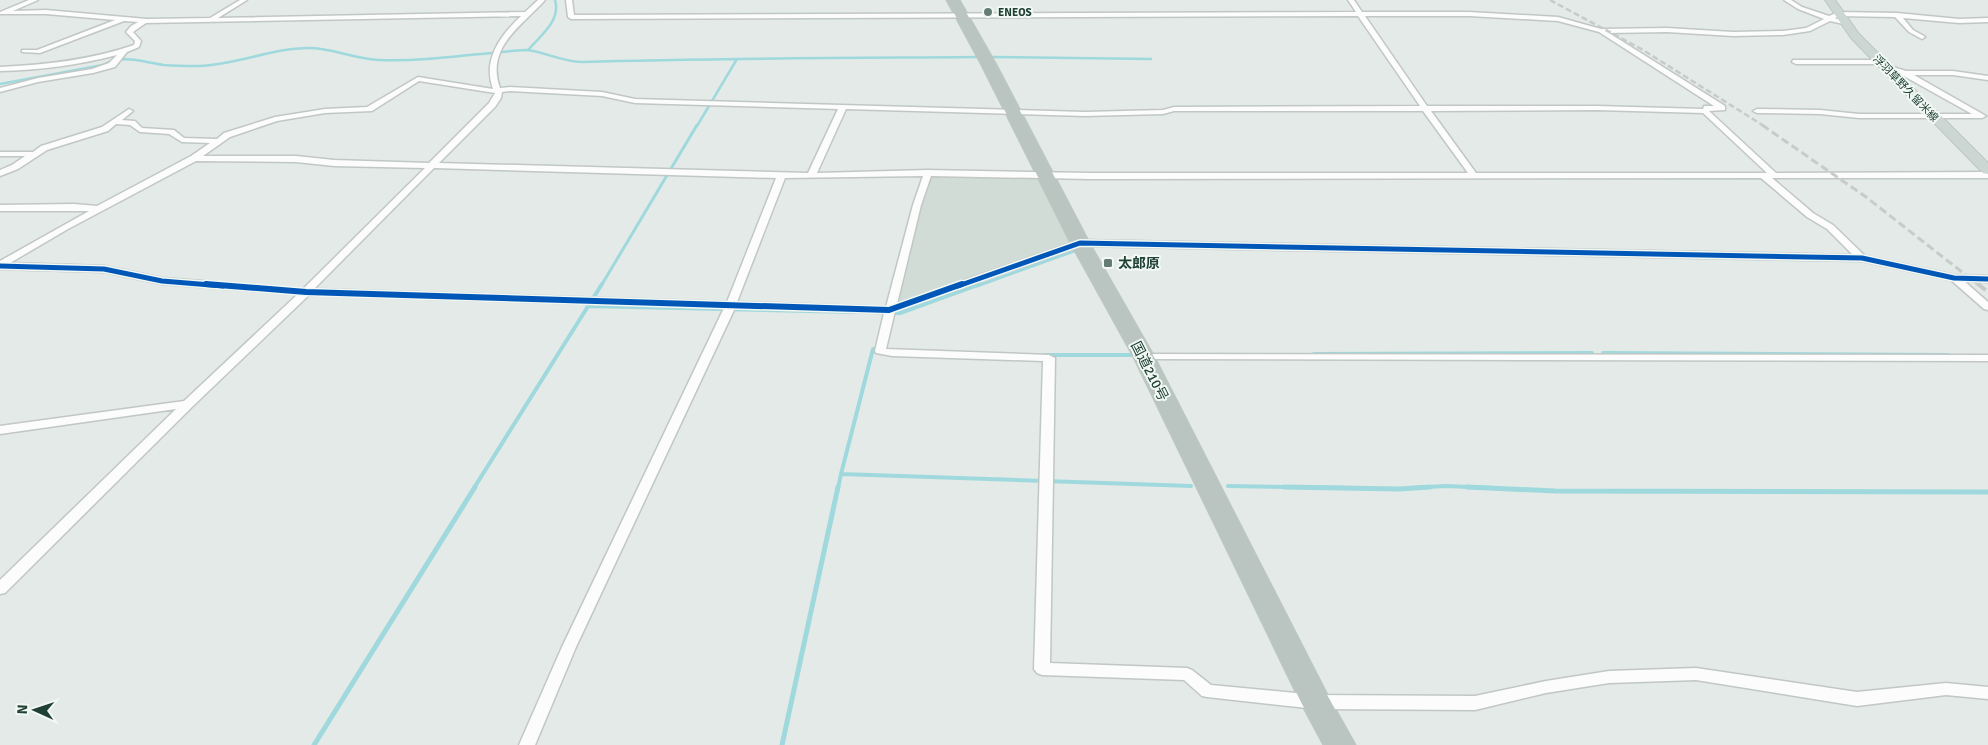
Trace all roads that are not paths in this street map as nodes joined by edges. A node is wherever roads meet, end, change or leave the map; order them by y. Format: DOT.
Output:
graph roads {
  1 [pos="35,0"];
  2 [pos="244,0"];
  3 [pos="542,0"];
  4 [pos="569,0"];
  5 [pos="953,0"];
  6 [pos="1351,0"];
  7 [pos="1787,0"];
  8 [pos="1830,0"];
  9 [pos="528,14"];
  10 [pos="962,14"];
  11 [pos="1361,14"];
  12 [pos="1897,15"];
  13 [pos="1833,16"];
  14 [pos="211,19"];
  15 [pos="123,20"];
  16 [pos="147,20"];
  17 [pos="1988,20"];
  18 [pos="1601,31"];
  19 [pos="1922,38"];
  20 [pos="24,51"];
  21 [pos="124,51"];
  22 [pos="1796,62"];
  23 [pos="1884,64"];
  24 [pos="0,69"];
  25 [pos="1904,73"];
  26 [pos="1988,78"];
  27 [pos="0,90"];
  28 [pos="499,91"];
  29 [pos="842,107"];
  30 [pos="1425,109"];
  31 [pos="129,111"];
  32 [pos="1705,111"];
  33 [pos="1757,111"];
  34 [pos="1012,112"];
  35 [pos="1934,117"];
  36 [pos="1985,118"];
  37 [pos="116,122"];
  38 [pos="216,141"];
  39 [pos="0,154"];
  40 [pos="34,154"];
  41 [pos="194,158"];
  42 [pos="431,166"];
  43 [pos="1988,170"];
  44 [pos="0,173"];
  45 [pos="928,173"];
  46 [pos="1763,175"];
  47 [pos="1774,175"];
  48 [pos="1988,175"];
  49 [pos="781,176"];
  50 [pos="811,176"];
  51 [pos="1045,176"];
  52 [pos="1474,176"];
  53 [pos="0,208"];
  54 [pos="99,209"];
  55 [pos="1080,243"];
  56 [pos="1862,258"];
  57 [pos="0,266"];
  58 [pos="1954,278"];
  59 [pos="1988,279"];
  60 [pos="306,292"];
  61 [pos="731,305"];
  62 [pos="1988,307"];
  63 [pos="890,310"];
  64 [pos="1144,357"];
  65 [pos="1988,358"];
  66 [pos="188,404"];
  67 [pos="0,430"];
  68 [pos="0,589"];
  69 [pos="1988,693"];
  70 [pos="1316,702"];
  71 [pos="527,745"];
  72 [pos="1340,745"];
  1 -- 15 [label="street"];
  2 -- 14 [label="street"];
  3 -- 9 [label="street"];
  4 -- 10 [label="street"];
  5 -- 10 [label="highway, 国道210号"];
  6 -- 11 [label="street"];
  7 -- 13 [label="street"];
  8 -- 13 [label="main road, 浮羽草野久留米線"];
  9 -- 14 [label="street"];
  9 -- 28 [label="street"];
  10 -- 11 [label="street"];
  10 -- 34 [label="highway, 国道210号"];
  11 -- 18 [label="street"];
  11 -- 30 [label="street"];
  12 -- 13 [label="street"];
  12 -- 17 [label="street"];
  12 -- 19 [label="street"];
  13 -- 18 [label="street"];
  13 -- 23 [label="main road, 浮羽草野久留米線"];
  14 -- 16 [label="street"];
  15 -- 16 [label="street"];
  15 -- 20 [label="street"];
  16 -- 21 [label="street"];
  18 -- 32 [label="street"];
  21 -- 24 [label="street"];
  21 -- 27 [label="street"];
  22 -- 23 [label="street"];
  23 -- 25 [label="street"];
  23 -- 35 [label="main road, 浮羽草野久留米線"];
  25 -- 26 [label="street"];
  25 -- 36 [label="street"];
  28 -- 29 [label="street"];
  28 -- 38 [label="street"];
  28 -- 42 [label="street"];
  29 -- 34 [label="street"];
  29 -- 50 [label="street"];
  30 -- 32 [label="street"];
  30 -- 34 [label="street"];
  30 -- 52 [label="street"];
  31 -- 37 [label="street"];
  32 -- 47 [label="street"];
  33 -- 35 [label="street"];
  34 -- 51 [label="highway, 国道210号"];
  35 -- 36 [label="street"];
  35 -- 43 [label="main road, 浮羽草野久留米線"];
  37 -- 38 [label="street"];
  37 -- 40 [label="street"];
  38 -- 41 [label="street"];
  39 -- 40 [label="street"];
  40 -- 44 [label="street"];
  41 -- 42 [label="street"];
  41 -- 54 [label="street"];
  42 -- 49 [label="street"];
  42 -- 60 [label="street"];
  45 -- 50 [label="street"];
  45 -- 51 [label="street"];
  45 -- 63 [label="street"];
  46 -- 47 [label="street"];
  46 -- 52 [label="street"];
  46 -- 56 [label="street"];
  47 -- 48 [label="street"];
  49 -- 50 [label="street"];
  49 -- 61 [label="street"];
  51 -- 52 [label="street"];
  51 -- 55 [label="highway, 国道210号"];
  53 -- 54 [label="street"];
  54 -- 57 [label="street"];
  55 -- 56 [label="street"];
  55 -- 63 [label="street"];
  55 -- 64 [label="highway, 国道210号"];
  56 -- 58 [label="street"];
  57 -- 60 [label="street"];
  58 -- 59 [label="street"];
  58 -- 62 [label="street"];
  60 -- 61 [label="street"];
  60 -- 66 [label="street"];
  61 -- 63 [label="street"];
  61 -- 71 [label="street"];
  63 -- 70 [label="street"];
  64 -- 65 [label="street"];
  64 -- 70 [label="highway, 国道210号"];
  66 -- 67 [label="street"];
  66 -- 68 [label="street"];
  69 -- 70 [label="street"];
  70 -- 72 [label="highway, 国道210号"];
}
